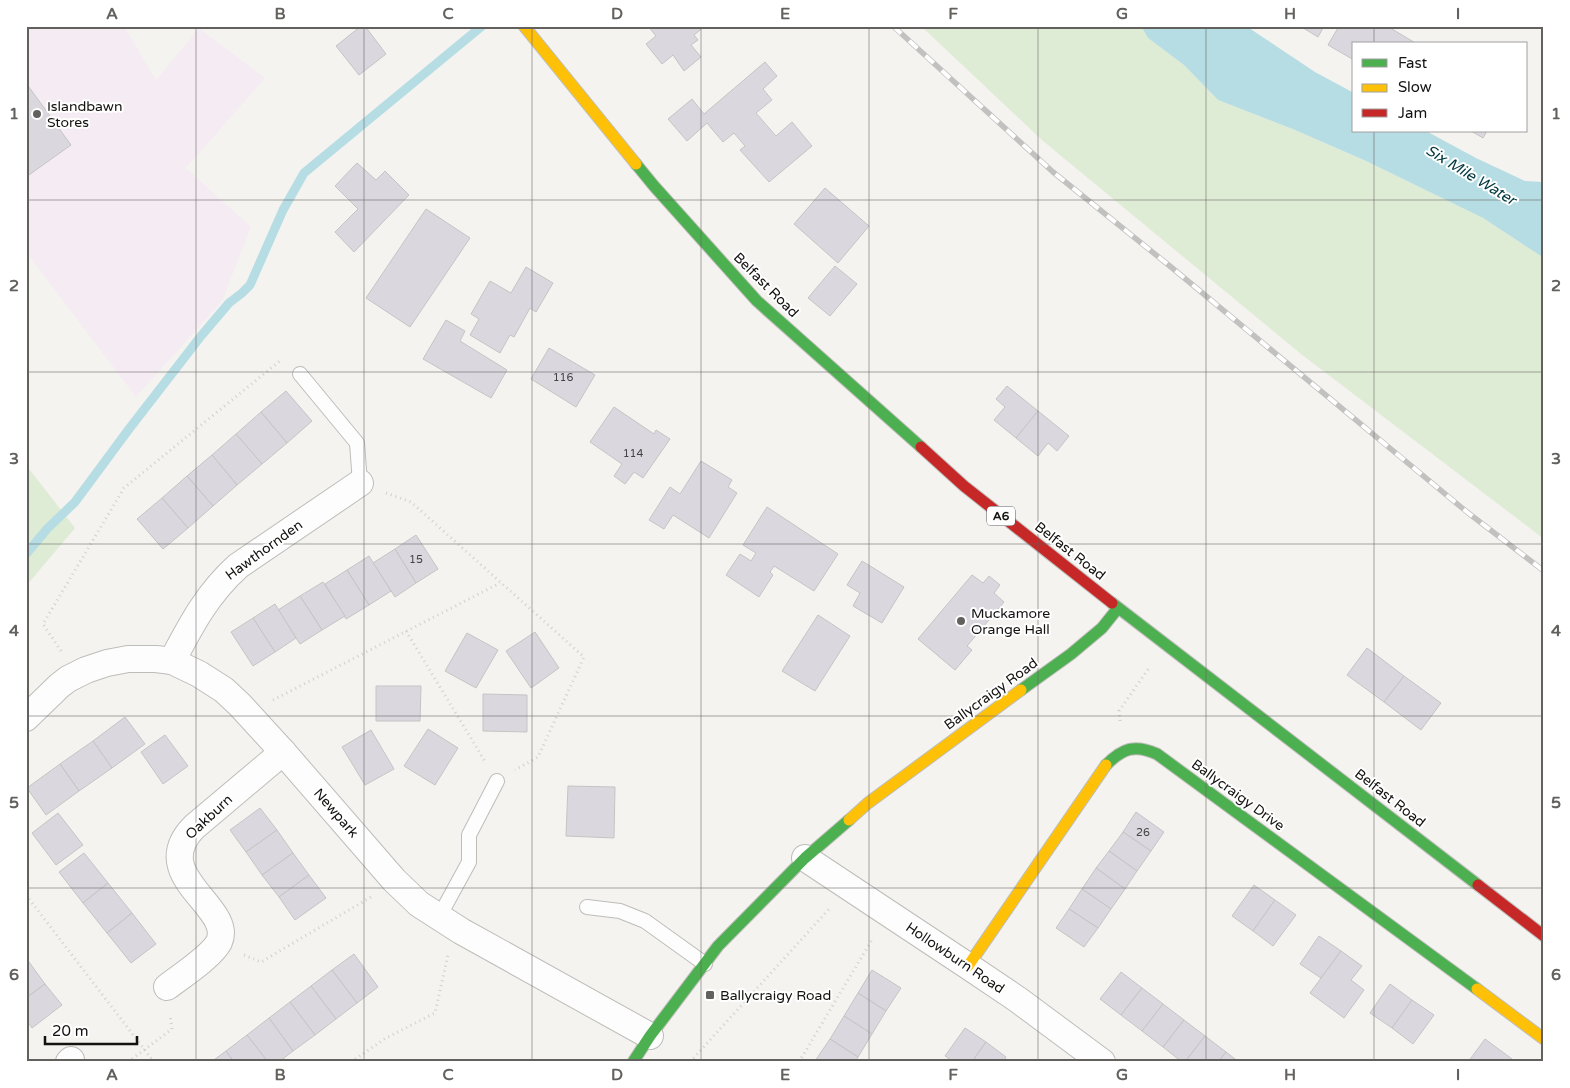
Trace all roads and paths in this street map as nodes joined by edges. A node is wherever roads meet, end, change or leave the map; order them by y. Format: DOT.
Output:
graph roads {
  1 [pos="524,26"];
  2 [pos="300,374"];
  3 [pos="360,483"];
  4 [pos="500,582"];
  5 [pos="1118,608"];
  6 [pos="406,632"];
  7 [pos="1165,645"];
  8 [pos="172,661"];
  9 [pos="77,675"];
  10 [pos="248,713"];
  11 [pos="26,718"];
  12 [pos="1122,751"];
  13 [pos="284,752"];
  14 [pos="496,781"];
  15 [pos="805,858"];
  16 [pos="394,880"];
  17 [pos="849,887"];
  18 [pos="26,895"];
  19 [pos="587,907"];
  20 [pos="889,913"];
  21 [pos="439,916"];
  22 [pos="461,931"];
  23 [pos="1544,936"];
  24 [pos="218,944"];
  25 [pos="705,964"];
  26 [pos="968,966"];
  27 [pos="167,987"];
  28 [pos="650,1036"];
  29 [pos="1544,1039"];
  30 [pos="144,1050"];
  31 [pos="128,1062"];
  32 [pos="154,1062"];
  33 [pos="351,1062"];
  34 [pos="633,1062"];
  35 [pos="690,1062"];
  36 [pos="799,1062"];
  37 [pos="1102,1062"];
  1 -- 5 [label="main road, Belfast Road / A6"];
  2 -- 3 [label="lane"];
  2 -- 9 [label="path"];
  3 -- 4 [label="path"];
  3 -- 8 [label="street, Hawthornden"];
  4 -- 6 [label="path"];
  4 -- 14 [label="path"];
  5 -- 7 [label="main road, Belfast Road / A6"];
  5 -- 15 [label="main road, Ballycraigy Road"];
  6 -- 10 [label="path"];
  6 -- 14 [label="path"];
  7 -- 12 [label="path"];
  7 -- 23 [label="main road, Belfast Road / A6"];
  8 -- 9 [label="street, Newpark"];
  8 -- 10 [label="street, Newpark"];
  9 -- 11 [label="street, Newpark"];
  10 -- 13 [label="street, Newpark"];
  12 -- 26 [label="main road"];
  12 -- 29 [label="main road, Ballycraigy Drive"];
  13 -- 16 [label="street, Newpark"];
  13 -- 24 [label="street, Oakburn"];
  14 -- 21 [label="lane"];
  15 -- 17 [label="street, Hollowburn Road"];
  15 -- 25 [label="main road, Ballycraigy Road"];
  16 -- 21 [label="street, Newpark"];
  16 -- 24 [label="path"];
  17 -- 20 [label="street, Hollowburn Road"];
  17 -- 35 [label="path"];
  18 -- 30 [label="path"];
  19 -- 25 [label="lane"];
  20 -- 26 [label="street, Hollowburn Road"];
  20 -- 36 [label="path"];
  21 -- 22 [label="street, Newpark"];
  22 -- 28 [label="street, Newpark"];
  22 -- 33 [label="path"];
  24 -- 27 [label="street"];
  25 -- 28 [label="main road, Ballycraigy Road"];
  26 -- 37 [label="street, Hollowburn Road"];
  27 -- 30 [label="path"];
  28 -- 34 [label="main road, Ballycraigy Road"];
  30 -- 31 [label="path"];
  30 -- 32 [label="path"];
}
